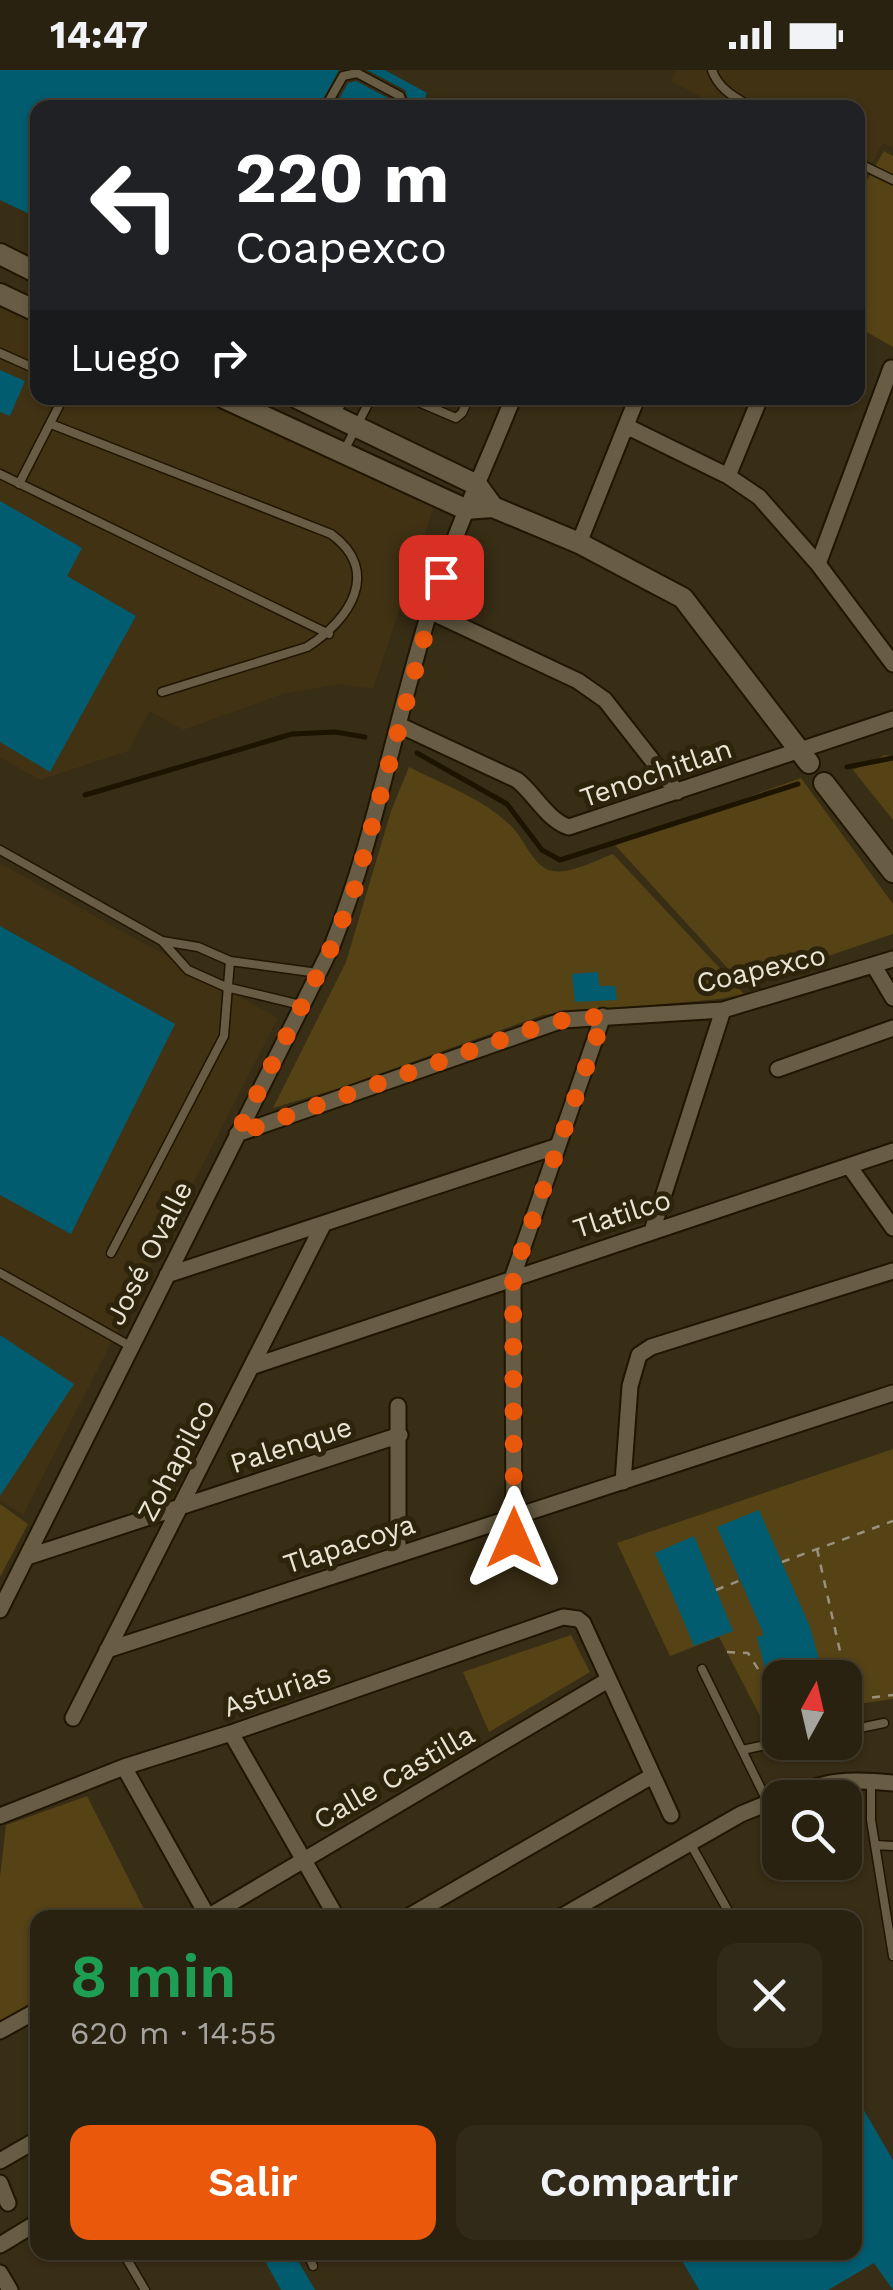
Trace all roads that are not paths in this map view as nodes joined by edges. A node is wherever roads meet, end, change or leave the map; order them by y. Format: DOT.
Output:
graph roads {
  1 [pos="712,70"];
  2 [pos="330,100"];
  3 [pos="401,100"];
  4 [pos="740,100"];
  5 [pos="865,166"];
  6 [pos="893,180"];
  7 [pos="0,254"];
  8 [pos="30,269"];
  9 [pos="0,294"];
  10 [pos="30,308"];
  11 [pos="0,353"];
  12 [pos="30,366"];
  13 [pos="892,368"];
  14 [pos="59,405"];
  15 [pos="240,405"];
  16 [pos="367,405"];
  17 [pos="425,405"];
  18 [pos="466,405"];
  19 [pos="510,405"];
  20 [pos="634,405"];
  21 [pos="757,405"];
  22 [pos="339,406"];
  23 [pos="51,424"];
  24 [pos="356,426"];
  25 [pos="626,426"];
  26 [pos="344,451"];
  27 [pos="0,474"];
  28 [pos="728,476"];
  29 [pos="19,484"];
  30 [pos="477,484"];
  31 [pos="494,507"];
  32 [pos="464,509"];
  33 [pos="579,543"];
  34 [pos="818,564"];
  35 [pos="430,611"];
  36 [pos="328,634"];
  37 [pos="893,664"];
  38 [pos="162,692"];
  39 [pos="893,719"];
  40 [pos="398,731"];
  41 [pos="804,756"];
  42 [pos="824,783"];
  43 [pos="678,792"];
  44 [pos="0,850"];
  45 [pos="893,872"];
  46 [pos="162,941"];
  47 [pos="893,959"];
  48 [pos="230,961"];
  49 [pos="874,966"];
  50 [pos="318,973"];
  51 [pos="226,987"];
  52 [pos="893,998"];
  53 [pos="301,1005"];
  54 [pos="723,1010"];
  55 [pos="604,1016"];
  56 [pos="893,1028"];
  57 [pos="778,1069"];
  58 [pos="237,1134"];
  59 [pos="558,1146"];
  60 [pos="893,1151"];
  61 [pos="849,1166"];
  62 [pos="324,1225"];
  63 [pos="893,1228"];
  64 [pos="652,1231"];
  65 [pos="111,1253"];
  66 [pos="893,1271"];
  67 [pos="0,1272"];
  68 [pos="167,1275"];
  69 [pos="513,1276"];
  70 [pos="130,1346"];
  71 [pos="254,1366"];
  72 [pos="893,1393"];
  73 [pos="398,1406"];
  74 [pos="400,1435"];
  75 [pos="623,1482"];
  76 [pos="179,1508"];
  77 [pos="514,1517"];
  78 [pos="398,1554"];
  79 [pos="27,1557"];
  80 [pos="514,1558"];
  81 [pos="0,1610"];
  82 [pos="107,1650"];
  83 [pos="702,1668"];
  84 [pos="608,1680"];
  85 [pos="73,1718"];
  86 [pos="884,1723"];
  87 [pos="862,1727"];
  88 [pos="231,1733"];
  89 [pos="762,1746"];
  90 [pos="742,1750"];
  91 [pos="124,1767"];
  92 [pos="652,1776"];
  93 [pos="763,1780"];
  94 [pos="862,1781"];
  95 [pos="871,1781"];
  96 [pos="893,1784"];
  97 [pos="762,1806"];
  98 [pos="671,1814"];
  99 [pos="0,1816"];
  100 [pos="690,1843"];
  101 [pos="875,1845"];
  102 [pos="893,1846"];
  103 [pos="304,1859"];
  104 [pos="203,1910"];
  105 [pos="219,1910"];
  106 [pos="333,1910"];
  107 [pos="420,1910"];
  108 [pos="573,1910"];
  109 [pos="728,1910"];
  110 [pos="893,1956"];
  111 [pos="30,2014"];
  112 [pos="0,2030"];
  113 [pos="30,2143"];
  114 [pos="0,2161"];
  115 [pos="0,2184"];
  116 [pos="8,2204"];
  117 [pos="30,2227"];
  118 [pos="0,2245"];
  119 [pos="131,2260"];
  120 [pos="310,2260"];
  121 [pos="312,2266"];
  122 [pos="0,2272"];
  123 [pos="10,2290"];
  124 [pos="145,2290"];
  1 -- 4 [label="lane"];
  2 -- 3 [label="lane"];
  5 -- 6 [label="lane"];
  7 -- 8 [label="street"];
  9 -- 10 [label="street"];
  11 -- 12 [label="lane"];
  13 -- 34 [label="street"];
  14 -- 23 [label="lane"];
  15 -- 26 [label="street"];
  16 -- 24 [label="lane"];
  17 -- 18 [label="lane"];
  19 -- 30 [label="street, José Ovalle"];
  20 -- 25 [label="street"];
  21 -- 28 [label="street"];
  22 -- 24 [label="street"];
  23 -- 29 [label="lane"];
  23 -- 36 [label="lane"];
  24 -- 26 [label="lane"];
  24 -- 30 [label="street"];
  25 -- 28 [label="street"];
  25 -- 33 [label="street"];
  26 -- 32 [label="street"];
  27 -- 29 [label="lane"];
  28 -- 34 [label="street"];
  29 -- 36 [label="lane"];
  30 -- 31 [label="street"];
  30 -- 32 [label="street, José Ovalle"];
  31 -- 32 [label="street"];
  31 -- 33 [label="street"];
  32 -- 35 [label="street, José Ovalle"];
  33 -- 41 [label="street"];
  34 -- 37 [label="street"];
  35 -- 40 [label="street, José Ovalle"];
  35 -- 43 [label="street"];
  36 -- 38 [label="lane"];
  39 -- 41 [label="street, Tenochitlan"];
  40 -- 43 [label="street, Tenochitlan"];
  40 -- 50 [label="street, José Ovalle"];
  41 -- 42 [label="street"];
  41 -- 43 [label="street, Tenochitlan"];
  42 -- 45 [label="street"];
  44 -- 46 [label="lane"];
  46 -- 48 [label="lane"];
  46 -- 51 [label="lane"];
  47 -- 49 [label="street, Coapexco"];
  48 -- 50 [label="lane"];
  48 -- 51 [label="lane"];
  49 -- 52 [label="street"];
  49 -- 54 [label="street, Coapexco"];
  50 -- 53 [label="street, José Ovalle"];
  51 -- 53 [label="lane"];
  51 -- 65 [label="lane"];
  53 -- 58 [label="street, José Ovalle"];
  54 -- 55 [label="street, Coapexco"];
  54 -- 64 [label="street"];
  55 -- 58 [label="street, Coapexco"];
  55 -- 59 [label="street"];
  56 -- 57 [label="street"];
  58 -- 68 [label="street, José Ovalle"];
  59 -- 62 [label="street"];
  59 -- 69 [label="street"];
  60 -- 61 [label="street, Tlatilco"];
  61 -- 63 [label="street"];
  61 -- 64 [label="street, Tlatilco"];
  62 -- 68 [label="street"];
  62 -- 71 [label="street, Zohapilco"];
  64 -- 69 [label="street, Tlatilco"];
  66 -- 75 [label="street"];
  67 -- 70 [label="lane"];
  68 -- 70 [label="street, José Ovalle"];
  69 -- 71 [label="street, Tlatilco"];
  69 -- 77 [label="street"];
  70 -- 79 [label="street, José Ovalle"];
  71 -- 76 [label="street, Zohapilco"];
  72 -- 75 [label="street, Tlapacoya"];
  73 -- 74 [label="street"];
  74 -- 76 [label="street, Palenque"];
  74 -- 78 [label="street"];
  75 -- 77 [label="street, Tlapacoya"];
  76 -- 79 [label="street, Palenque"];
  76 -- 82 [label="street, Zohapilco"];
  77 -- 78 [label="street, Tlapacoya"];
  77 -- 80 [label="street"];
  78 -- 82 [label="street, Tlapacoya"];
  79 -- 81 [label="street, José Ovalle"];
  82 -- 85 [label="street, Zohapilco"];
  83 -- 90 [label="lane"];
  84 -- 88 [label="street, Asturias"];
  84 -- 92 [label="street"];
  84 -- 103 [label="street, Calle Castilla"];
  86 -- 87 [label="lane"];
  88 -- 91 [label="street, Asturias"];
  88 -- 103 [label="street"];
  89 -- 90 [label="lane"];
  90 -- 93 [label="lane"];
  91 -- 99 [label="street, Asturias"];
  91 -- 104 [label="street"];
  92 -- 98 [label="street"];
  92 -- 107 [label="street"];
  94 -- 95 [label="street"];
  95 -- 96 [label="street"];
  95 -- 101 [label="lane"];
  97 -- 100 [label="street"];
  100 -- 108 [label="street"];
  100 -- 109 [label="lane"];
  101 -- 102 [label="lane"];
  101 -- 110 [label="lane"];
  103 -- 105 [label="street, Calle Castilla"];
  103 -- 106 [label="street"];
  111 -- 112 [label="street"];
  113 -- 114 [label="street"];
  115 -- 116 [label="street"];
  117 -- 118 [label="street"];
  119 -- 124 [label="lane"];
  120 -- 121 [label="lane"];
  122 -- 123 [label="street"];
}
